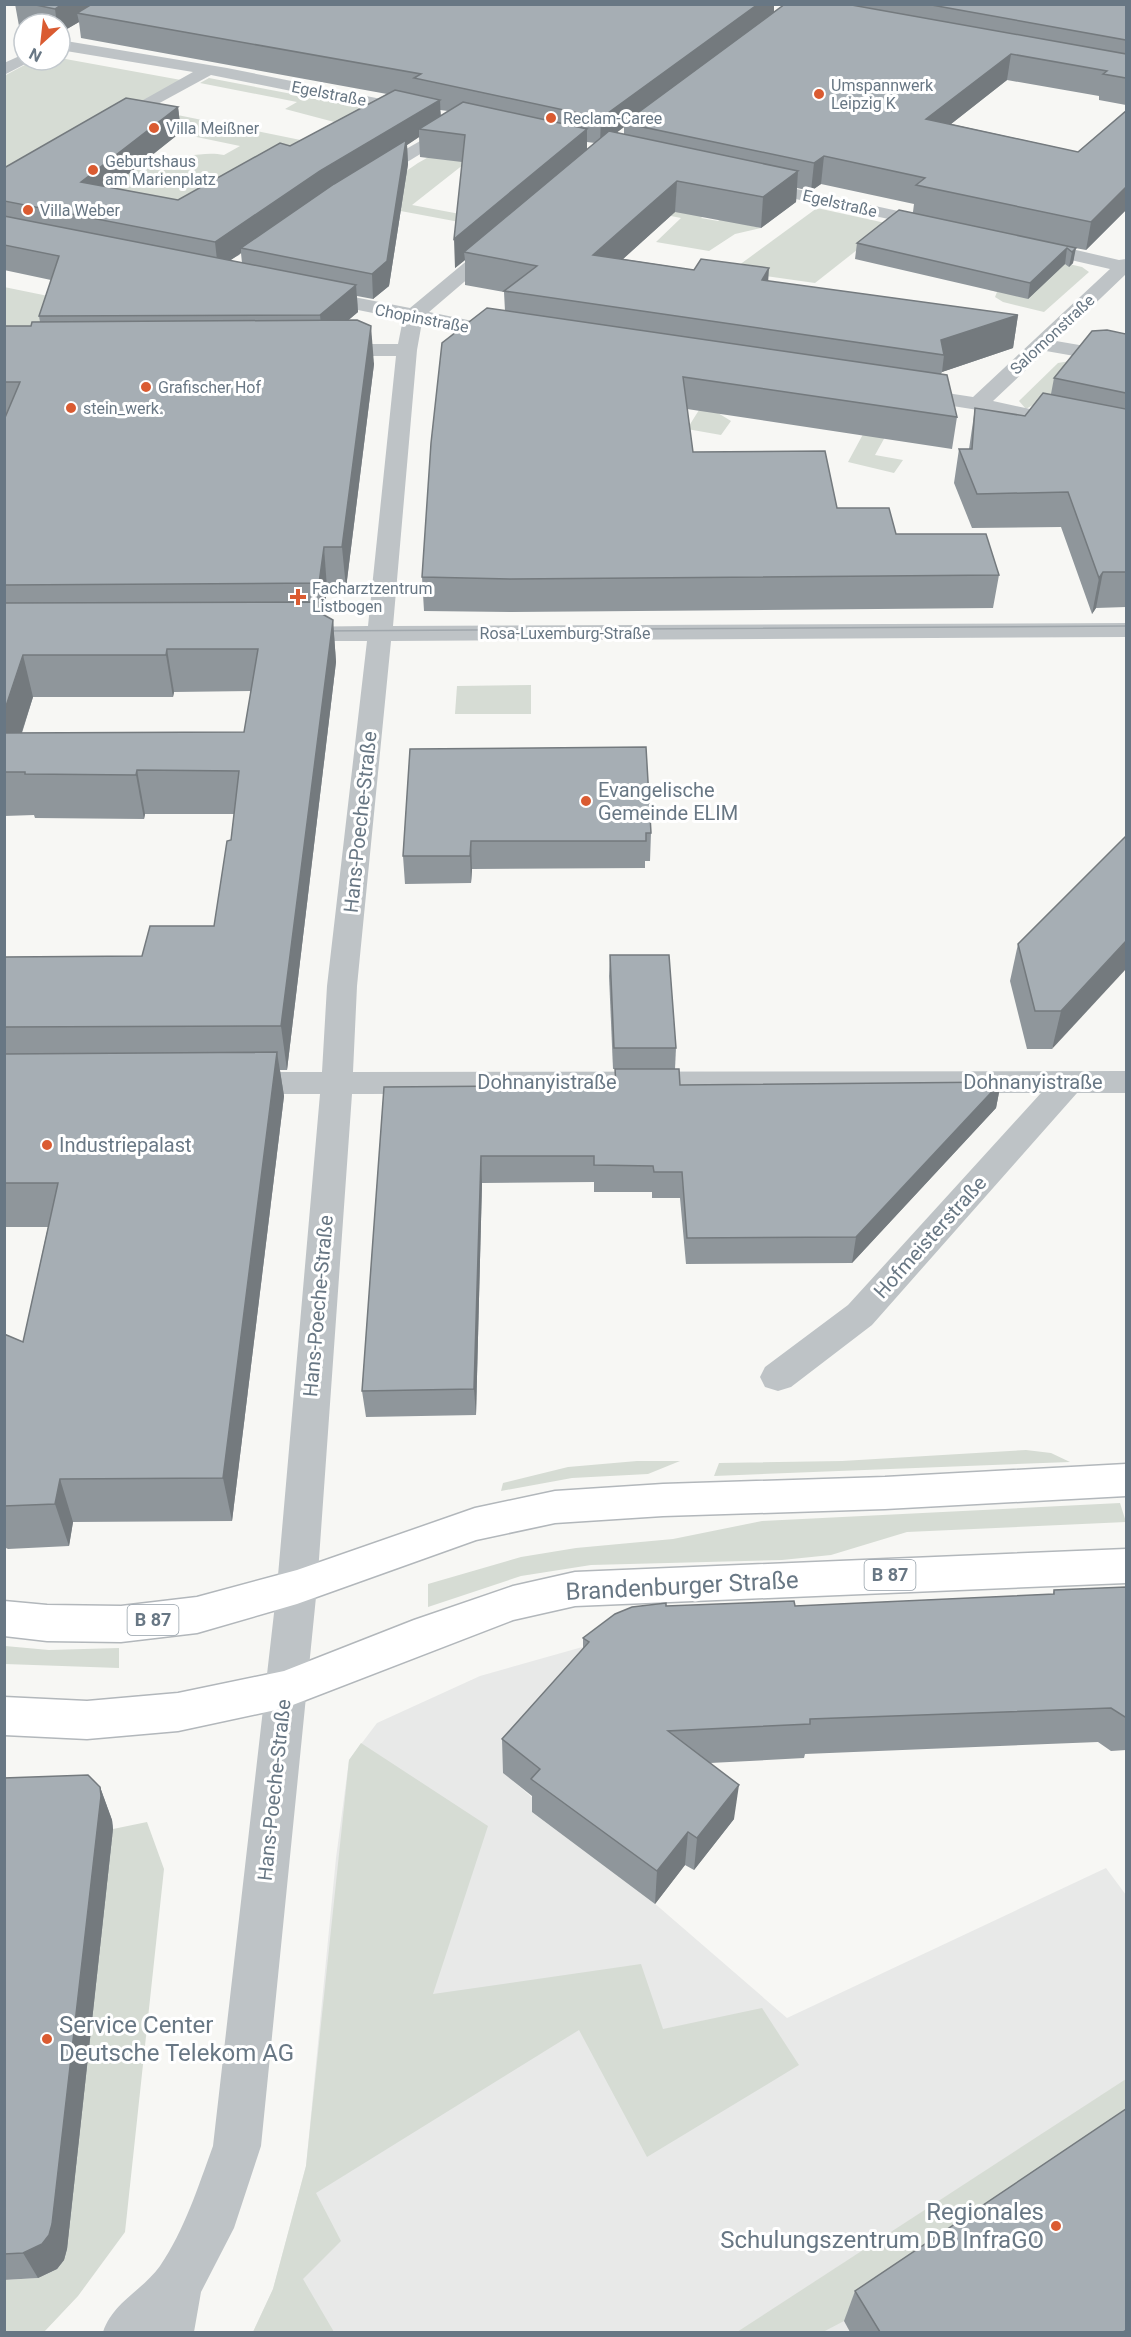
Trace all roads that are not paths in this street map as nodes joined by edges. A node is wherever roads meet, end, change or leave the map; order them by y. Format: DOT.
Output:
graph roads {
  1 [pos="78,31"];
  2 [pos="72,35"];
  3 [pos="72,45"];
  4 [pos="208,70"];
  5 [pos="95,134"];
  6 [pos="734,180"];
  7 [pos="357,185"];
  8 [pos="950,228"];
  9 [pos="509,235"];
  10 [pos="1013,242"];
  11 [pos="1125,266"];
  12 [pos="299,292"];
  13 [pos="413,316"];
  14 [pos="527,337"];
  15 [pos="1041,344"];
  16 [pos="305,350"];
  17 [pos="407,350"];
  18 [pos="1126,359"];
  19 [pos="888,389"];
  20 [pos="978,405"];
  21 [pos="1126,436"];
  22 [pos="1126,630"];
  23 [pos="380,633"];
  24 [pos="263,634"];
  25 [pos="337,1082"];
  26 [pos="1069,1082"];
  27 [pos="1126,1082"];
  28 [pos="206,1083"];
  29 [pos="778,1377"];
  30 [pos="1126,1480"];
  31 [pos="1126,1566"];
  32 [pos="297,1587"];
  33 [pos="4,1618"];
  34 [pos="285,1689"];
  35 [pos="4,1716"];
  36 [pos="177,2285"];
  37 [pos="129,2332"];
  38 [pos="168,2332"];
  1 -- 2 [label="street"];
  3 -- 4 [label="street, Egelstraße"];
  4 -- 5 [label="street"];
  4 -- 7 [label="street, Egelstraße"];
  6 -- 8 [label="street, Egelstraße"];
  9 -- 13 [label="street"];
  10 -- 11 [label="street"];
  11 -- 15 [label="street, Salomonstraße"];
  12 -- 13 [label="street, Chopinstraße"];
  13 -- 14 [label="street, Chopinstraße"];
  13 -- 17 [label="street, Hans-Poeche-Straße"];
  15 -- 18 [label="street"];
  15 -- 20 [label="street, Salomonstraße"];
  16 -- 17 [label="street"];
  17 -- 23 [label="street, Hans-Poeche-Straße"];
  19 -- 20 [label="street"];
  20 -- 21 [label="street"];
  22 -- 23 [label="street, Rosa-Luxemburg-Straße"];
  23 -- 24 [label="street, Rosa-Luxemburg-Straße"];
  23 -- 25 [label="street, Hans-Poeche-Straße"];
  25 -- 26 [label="street, Dohnanyistraße"];
  25 -- 28 [label="street, Dohnanyistraße"];
  25 -- 32 [label="street, Hans-Poeche-Straße"];
  26 -- 27 [label="street, Dohnanyistraße"];
  26 -- 29 [label="street, Hofmeisterstraße"];
  30 -- 32 [label="main road, B 87"];
  31 -- 34 [label="main road, Brandenburger Straße / B 87"];
  32 -- 33 [label="main road, B 87"];
  32 -- 34 [label="street, Hans-Poeche-Straße"];
  34 -- 35 [label="main road, Brandenburger Straße / B 87"];
  34 -- 36 [label="street, Hans-Poeche-Straße"];
  36 -- 37 [label="street, Hans-Poeche-Straße"];
  36 -- 38 [label="street, Hans-Poeche-Straße"];
}
